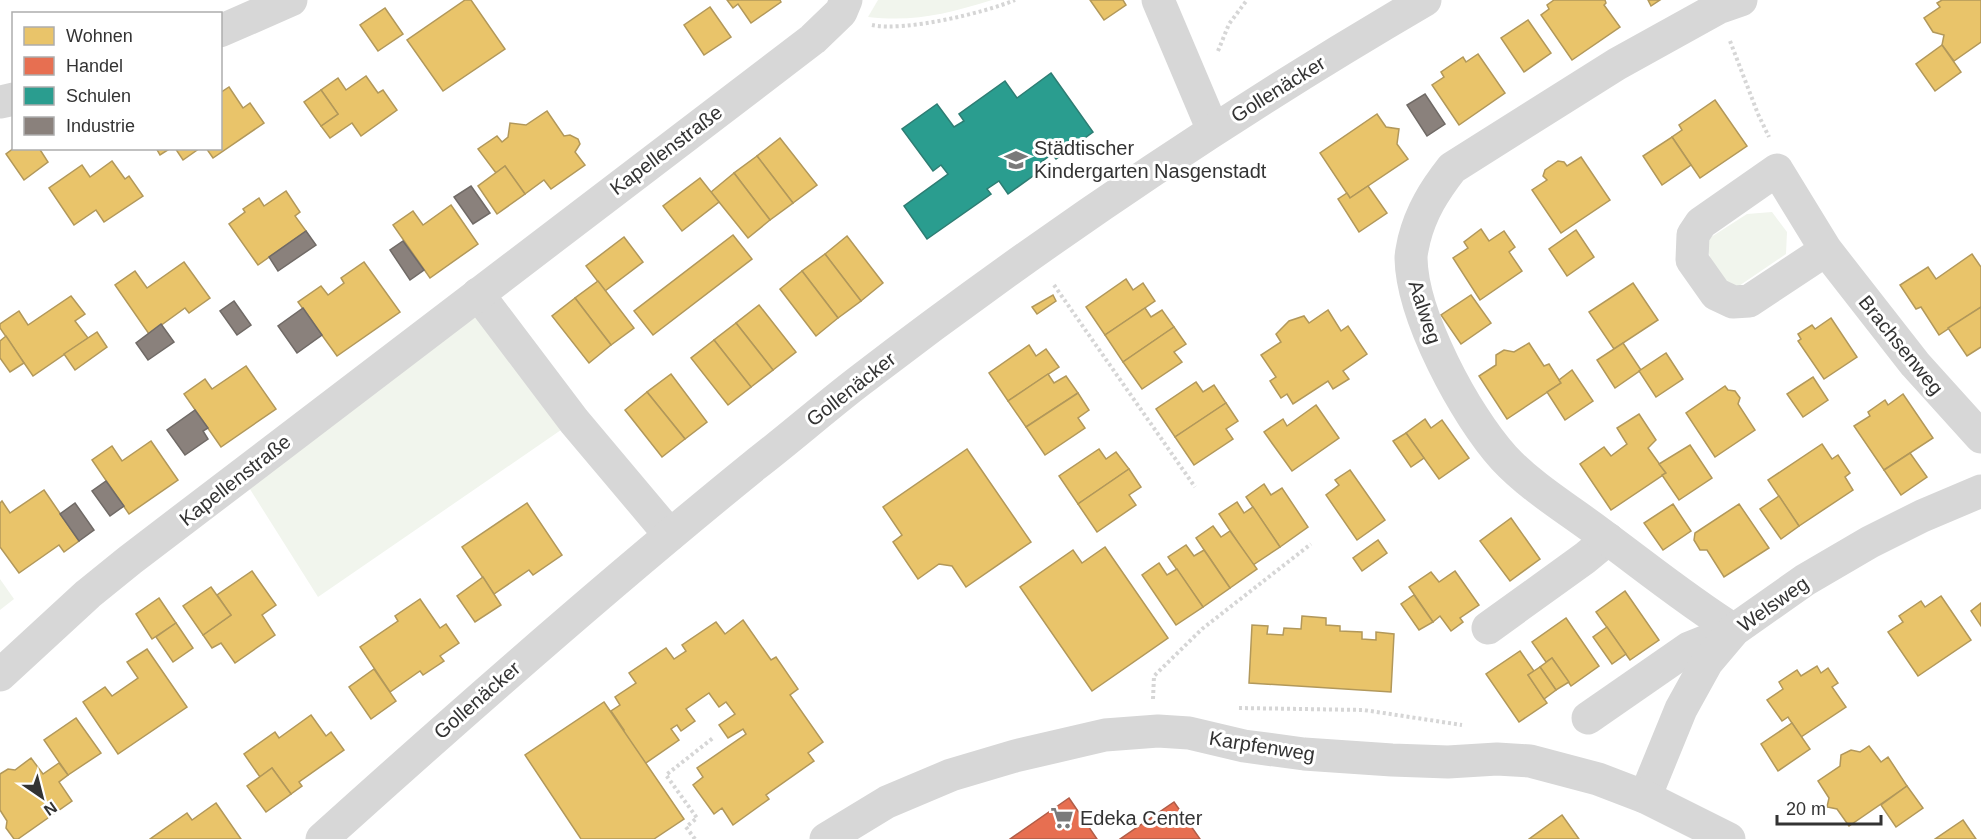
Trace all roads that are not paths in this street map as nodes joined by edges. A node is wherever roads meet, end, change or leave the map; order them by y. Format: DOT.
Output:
graph roads {
  1 [pos="291,0"];
  2 [pos="1158,0"];
  3 [pos="1425,0"];
  4 [pos="1729,4"];
  5 [pos="843,6"];
  6 [pos="222,30"];
  7 [pos="1213,130"];
  8 [pos="1826,250"];
  9 [pos="478,294"];
  10 [pos="1981,437"];
  11 [pos="1981,491"];
  12 [pos="670,535"];
  13 [pos="1608,539"];
  14 [pos="1488,628"];
  15 [pos="1734,630"];
  16 [pos="0,675"];
  17 [pos="1588,718"];
  18 [pos="1645,797"];
  19 [pos="1710,835"];
  20 [pos="322,839"];
  21 [pos="826,839"];
  1 -- 6 [label="street"];
  2 -- 7 [label="street"];
  3 -- 7 [label="street, Gollenäcker"];
  4 -- 13 [label="street, Aalweg"];
  5 -- 9 [label="street, Kapellenstraße"];
  7 -- 12 [label="street, Gollenäcker"];
  8 -- 8 [label="street, Brachsenweg"];
  8 -- 10 [label="street, Brachsenweg"];
  9 -- 12 [label="street"];
  9 -- 16 [label="street, Kapellenstraße"];
  11 -- 15 [label="street, Welsweg"];
  12 -- 20 [label="street, Gollenäcker"];
  13 -- 14 [label="street"];
  13 -- 15 [label="street, Aalweg"];
  15 -- 17 [label="street"];
  15 -- 18 [label="street, Welsweg"];
  18 -- 19 [label="street, Karpfenweg"];
  18 -- 21 [label="street, Karpfenweg"];
}
